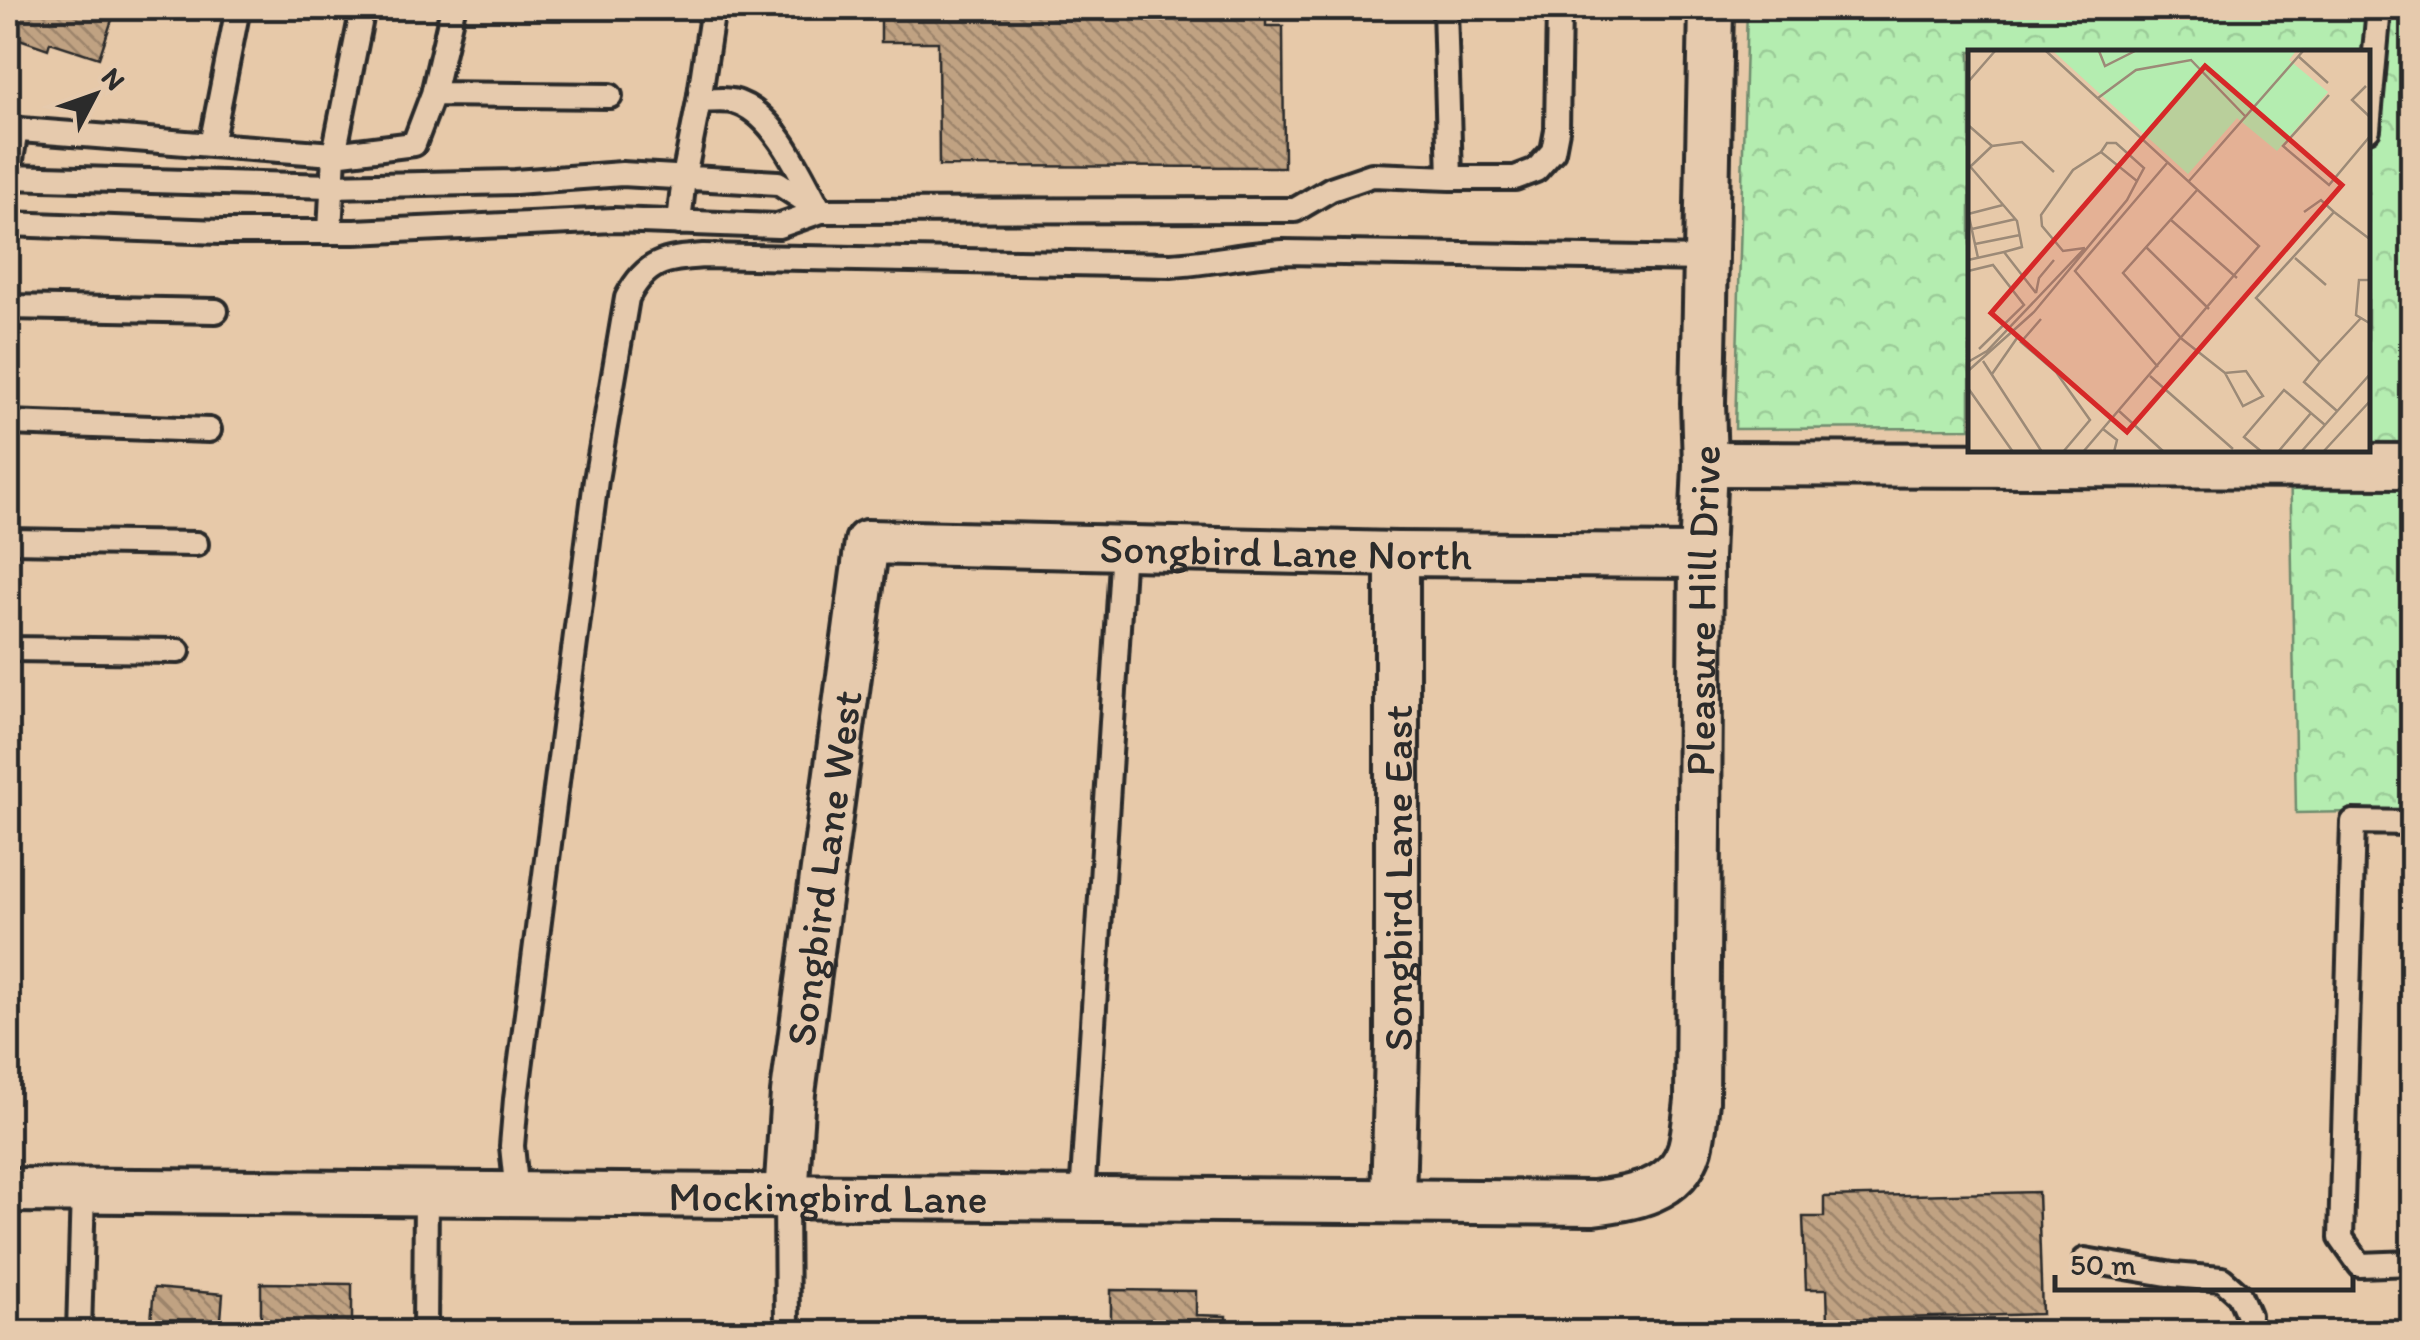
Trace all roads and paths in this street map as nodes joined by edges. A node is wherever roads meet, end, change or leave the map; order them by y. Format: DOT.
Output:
graph roads {
  1 [pos="238,8"];
  2 [pos="362,8"];
  3 [pos="453,8"];
  4 [pos="713,8"];
  5 [pos="1445,8"];
  6 [pos="1559,8"];
  7 [pos="1712,8"];
  8 [pos="2379,8"];
  9 [pos="433,94"];
  10 [pos="610,96"];
  11 [pos="699,102"];
  12 [pos="2370,107"];
  13 [pos="12,130"];
  14 [pos="211,145"];
  15 [pos="334,154"];
  16 [pos="8,177"];
  17 [pos="684,177"];
  18 [pos="1450,178"];
  19 [pos="331,186"];
  20 [pos="821,211"];
  21 [pos="679,222"];
  22 [pos="8,224"];
  23 [pos="330,232"];
  24 [pos="1706,259"];
  25 [pos="8,307"];
  26 [pos="216,310"];
  27 [pos="8,424"];
  28 [pos="209,430"];
  29 [pos="2337,458"];
  30 [pos="1705,464"];
  31 [pos="2412,466"];
  32 [pos="8,542"];
  33 [pos="867,542"];
  34 [pos="196,544"];
  35 [pos="1123,548"];
  36 [pos="1396,554"];
  37 [pos="1701,556"];
  38 [pos="8,648"];
  39 [pos="178,651"];
  40 [pos="2412,823"];
  41 [pos="8,1190"];
  42 [pos="83,1190"];
  43 [pos="1646,1192"];
  44 [pos="426,1194"];
  45 [pos="517,1194"];
  46 [pos="786,1196"];
  47 [pos="1082,1198"];
  48 [pos="1394,1200"];
  49 [pos="2085,1260"];
  50 [pos="2412,1263"];
  51 [pos="79,1332"];
  52 [pos="425,1332"];
  53 [pos="787,1332"];
  54 [pos="2246,1332"];
  1 -- 14 [label="lane"];
  2 -- 15 [label="lane"];
  3 -- 9 [label="lane"];
  4 -- 11 [label="lane"];
  5 -- 18 [label="lane"];
  6 -- 18 [label="lane"];
  7 -- 24 [label="street, Pleasure Hill Drive"];
  8 -- 12 [label="lane"];
  9 -- 10 [label="lane"];
  9 -- 15 [label="lane"];
  11 -- 17 [label="lane"];
  11 -- 20 [label="lane"];
  13 -- 14 [label="lane"];
  13 -- 16 [label="lane"];
  14 -- 15 [label="lane"];
  15 -- 19 [label="lane"];
  16 -- 19 [label="lane"];
  17 -- 19 [label="lane"];
  17 -- 20 [label="lane"];
  17 -- 21 [label="lane"];
  18 -- 20 [label="lane"];
  19 -- 23 [label="lane"];
  20 -- 21 [label="lane"];
  21 -- 23 [label="lane"];
  22 -- 23 [label="lane"];
  24 -- 30 [label="street, Pleasure Hill Drive"];
  24 -- 45 [label="lane"];
  25 -- 26 [label="lane"];
  27 -- 28 [label="lane"];
  29 -- 30 [label="street"];
  29 -- 31 [label="street"];
  30 -- 37 [label="street, Pleasure Hill Drive"];
  32 -- 34 [label="lane"];
  33 -- 35 [label="street, Songbird Lane North"];
  33 -- 46 [label="street, Songbird Lane West"];
  35 -- 36 [label="street, Songbird Lane North"];
  35 -- 47 [label="lane"];
  36 -- 37 [label="street, Songbird Lane North"];
  36 -- 48 [label="street, Songbird Lane East"];
  37 -- 43 [label="street, Pleasure Hill Drive"];
  38 -- 39 [label="lane"];
  40 -- 50 [label="lane"];
  41 -- 42 [label="street, Mockingbird Lane"];
  42 -- 44 [label="street, Mockingbird Lane"];
  42 -- 51 [label="lane"];
  43 -- 48 [label="street, Mockingbird Lane"];
  44 -- 45 [label="street, Mockingbird Lane"];
  44 -- 52 [label="lane"];
  45 -- 46 [label="street, Mockingbird Lane"];
  46 -- 47 [label="street, Mockingbird Lane"];
  46 -- 53 [label="lane"];
  47 -- 48 [label="street, Mockingbird Lane"];
  49 -- 54 [label="lane"];
}
